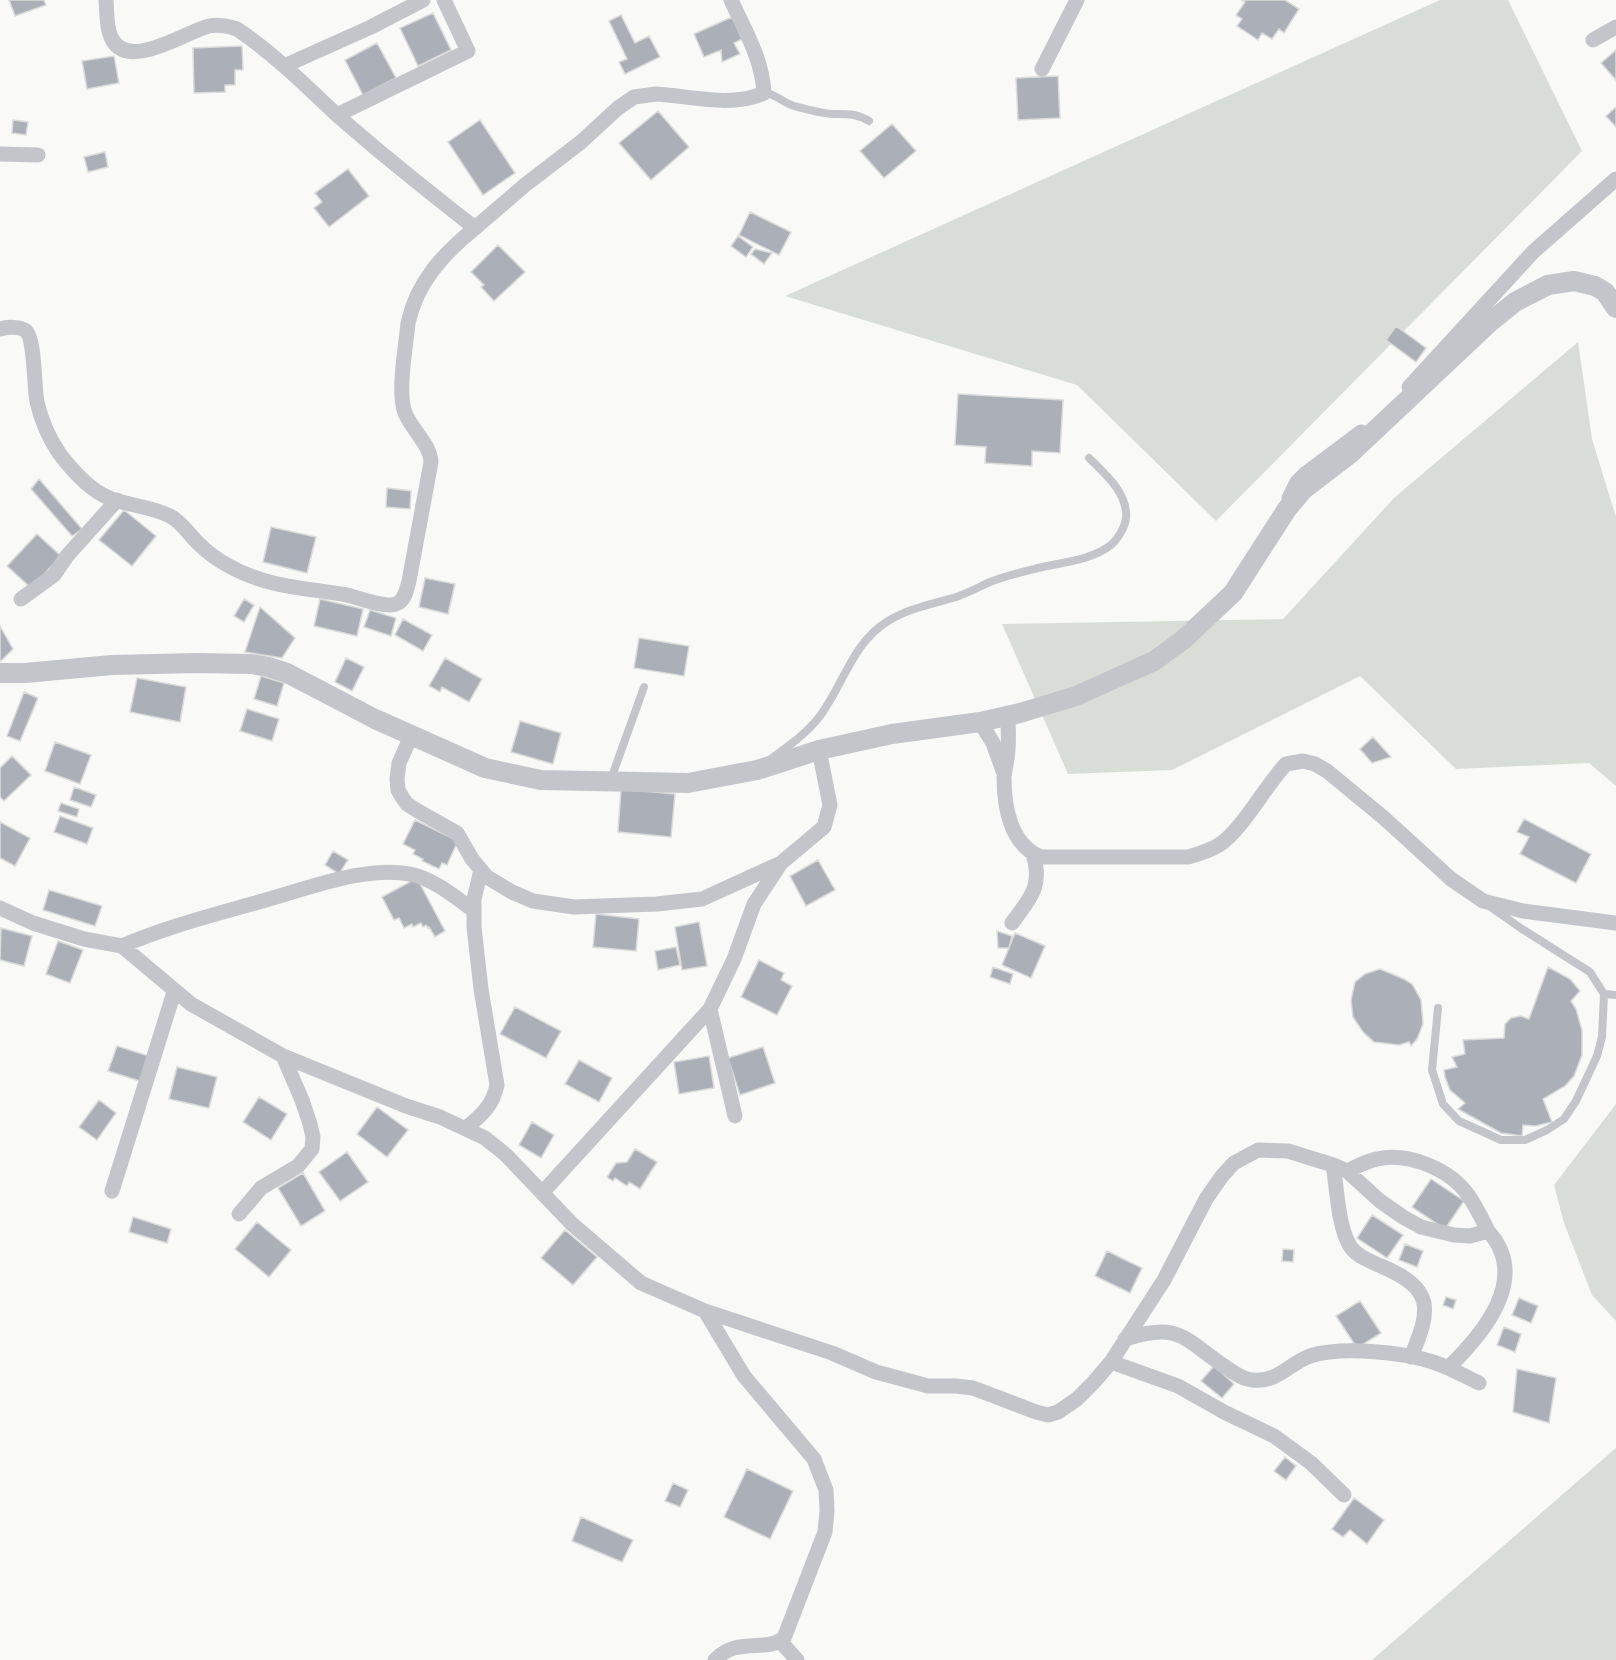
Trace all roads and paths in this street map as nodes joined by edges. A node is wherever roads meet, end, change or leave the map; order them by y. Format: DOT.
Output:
graph roads {
  1 [pos="106,0"];
  2 [pos="423,0"];
  3 [pos="444,0"];
  4 [pos="731,0"];
  5 [pos="1077,0"];
  6 [pos="1616,27"];
  7 [pos="1593,40"];
  8 [pos="284,66"];
  9 [pos="1042,69"];
  10 [pos="764,93"];
  11 [pos="337,115"];
  12 [pos="868,121"];
  13 [pos="0,154"];
  14 [pos="38,155"];
  15 [pos="1616,179"];
  16 [pos="476,228"];
  17 [pos="1616,308"];
  18 [pos="0,328"];
  19 [pos="1089,458"];
  20 [pos="117,500"];
  21 [pos="1287,509"];
  22 [pos="21,599"];
  23 [pos="0,673"];
  24 [pos="644,687"];
  25 [pos="1008,716"];
  26 [pos="980,722"];
  27 [pos="411,734"];
  28 [pos="819,750"];
  29 [pos="757,770"];
  30 [pos="1004,773"];
  31 [pos="610,782"];
  32 [pos="1033,854"];
  33 [pos="781,863"];
  34 [pos="481,870"];
  35 [pos="1483,902"];
  36 [pos="0,908"];
  37 [pos="473,910"];
  38 [pos="1012,923"];
  39 [pos="1616,923"];
  40 [pos="122,946"];
  41 [pos="174,992"];
  42 [pos="1604,994"];
  43 [pos="1616,994"];
  44 [pos="1438,1008"];
  45 [pos="710,1009"];
  46 [pos="283,1056"];
  47 [pos="735,1116"];
  48 [pos="466,1128"];
  49 [pos="1340,1168"];
  50 [pos="112,1191"];
  51 [pos="542,1193"];
  52 [pos="239,1214"];
  53 [pos="1488,1232"];
  54 [pos="705,1311"];
  55 [pos="1125,1339"];
  56 [pos="1411,1357"];
  57 [pos="1111,1362"];
  58 [pos="1448,1368"];
  59 [pos="1479,1383"];
  60 [pos="1344,1495"];
  61 [pos="780,1641"];
  62 [pos="715,1660"];
  63 [pos="797,1660"];
  1 -- 8 [label="street"];
  2 -- 8 [label="street"];
  3 -- 11 [label="street"];
  4 -- 10 [label="street"];
  5 -- 9 [label="street"];
  6 -- 7 [label="street"];
  8 -- 11 [label="street"];
  10 -- 12 [label="lane"];
  10 -- 16 [label="street"];
  11 -- 16 [label="street"];
  13 -- 14 [label="street"];
  15 -- 21 [label="street"];
  16 -- 20 [label="street"];
  17 -- 21 [label="street"];
  18 -- 20 [label="street"];
  19 -- 29 [label="lane"];
  20 -- 22 [label="street"];
  21 -- 25 [label="street"];
  23 -- 27 [label="street"];
  24 -- 31 [label="lane"];
  25 -- 26 [label="street"];
  25 -- 30 [label="street"];
  26 -- 28 [label="street"];
  26 -- 30 [label="street"];
  27 -- 31 [label="street"];
  27 -- 34 [label="street"];
  28 -- 29 [label="street"];
  28 -- 33 [label="street"];
  29 -- 31 [label="street"];
  30 -- 32 [label="street"];
  32 -- 35 [label="street"];
  32 -- 38 [label="street"];
  33 -- 34 [label="street"];
  33 -- 45 [label="street"];
  34 -- 37 [label="street"];
  35 -- 39 [label="street"];
  35 -- 42 [label="lane"];
  36 -- 40 [label="street"];
  37 -- 40 [label="street"];
  37 -- 48 [label="street"];
  40 -- 41 [label="street"];
  41 -- 46 [label="street"];
  41 -- 50 [label="street"];
  42 -- 43 [label="lane"];
  42 -- 44 [label="lane"];
  45 -- 47 [label="street"];
  45 -- 51 [label="street"];
  46 -- 48 [label="street"];
  46 -- 52 [label="street"];
  48 -- 51 [label="street"];
  49 -- 53 [label="street"];
  49 -- 53 [label="street"];
  49 -- 55 [label="street"];
  49 -- 56 [label="street"];
  51 -- 54 [label="street"];
  53 -- 58 [label="street"];
  54 -- 57 [label="street"];
  54 -- 61 [label="street"];
  55 -- 56 [label="street"];
  55 -- 57 [label="street"];
  56 -- 58 [label="street"];
  57 -- 60 [label="street"];
  58 -- 59 [label="street"];
  61 -- 62 [label="street"];
  61 -- 63 [label="street"];
}
